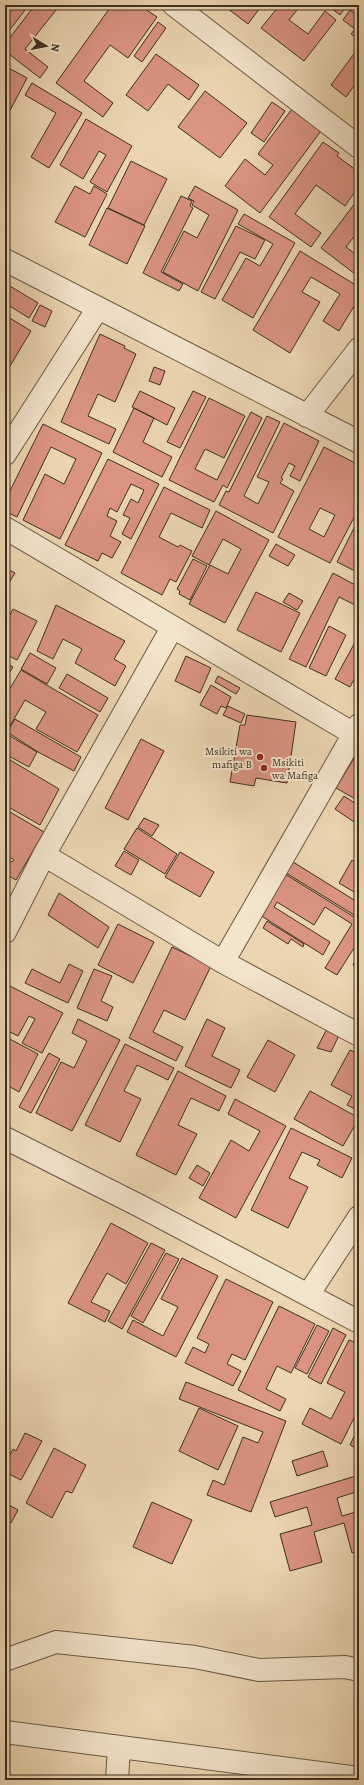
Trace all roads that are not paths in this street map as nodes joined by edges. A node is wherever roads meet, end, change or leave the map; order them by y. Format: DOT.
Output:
graph roads {
  1 [pos="174,5"];
  2 [pos="359,146"];
  3 [pos="5,260"];
  4 [pos="98,308"];
  5 [pos="359,349"];
  6 [pos="307,416"];
  7 [pos="359,442"];
  8 [pos="5,454"];
  9 [pos="5,528"];
  10 [pos="172,628"];
  11 [pos="356,730"];
  12 [pos="44,855"];
  13 [pos="5,932"];
  14 [pos="223,962"];
  15 [pos="359,1035"];
  16 [pos="5,1138"];
  17 [pos="359,1217"];
  18 [pos="308,1295"];
  19 [pos="359,1322"];
  20 [pos="11,1652"];
  21 [pos="359,1670"];
  22 [pos="5,1732"];
  23 [pos="119,1747"];
  24 [pos="359,1778"];
  25 [pos="117,1780"];
  1 -- 2 [label="street"];
  3 -- 4 [label="street"];
  4 -- 6 [label="street"];
  4 -- 8 [label="street"];
  5 -- 6 [label="street"];
  6 -- 7 [label="street"];
  9 -- 10 [label="street"];
  10 -- 11 [label="street"];
  10 -- 12 [label="street"];
  11 -- 14 [label="street"];
  12 -- 13 [label="street"];
  12 -- 14 [label="street"];
  14 -- 15 [label="street"];
  16 -- 18 [label="street"];
  17 -- 18 [label="street"];
  18 -- 19 [label="street"];
  20 -- 21 [label="street"];
  22 -- 23 [label="street"];
  23 -- 24 [label="street"];
  23 -- 25 [label="street"];
}
